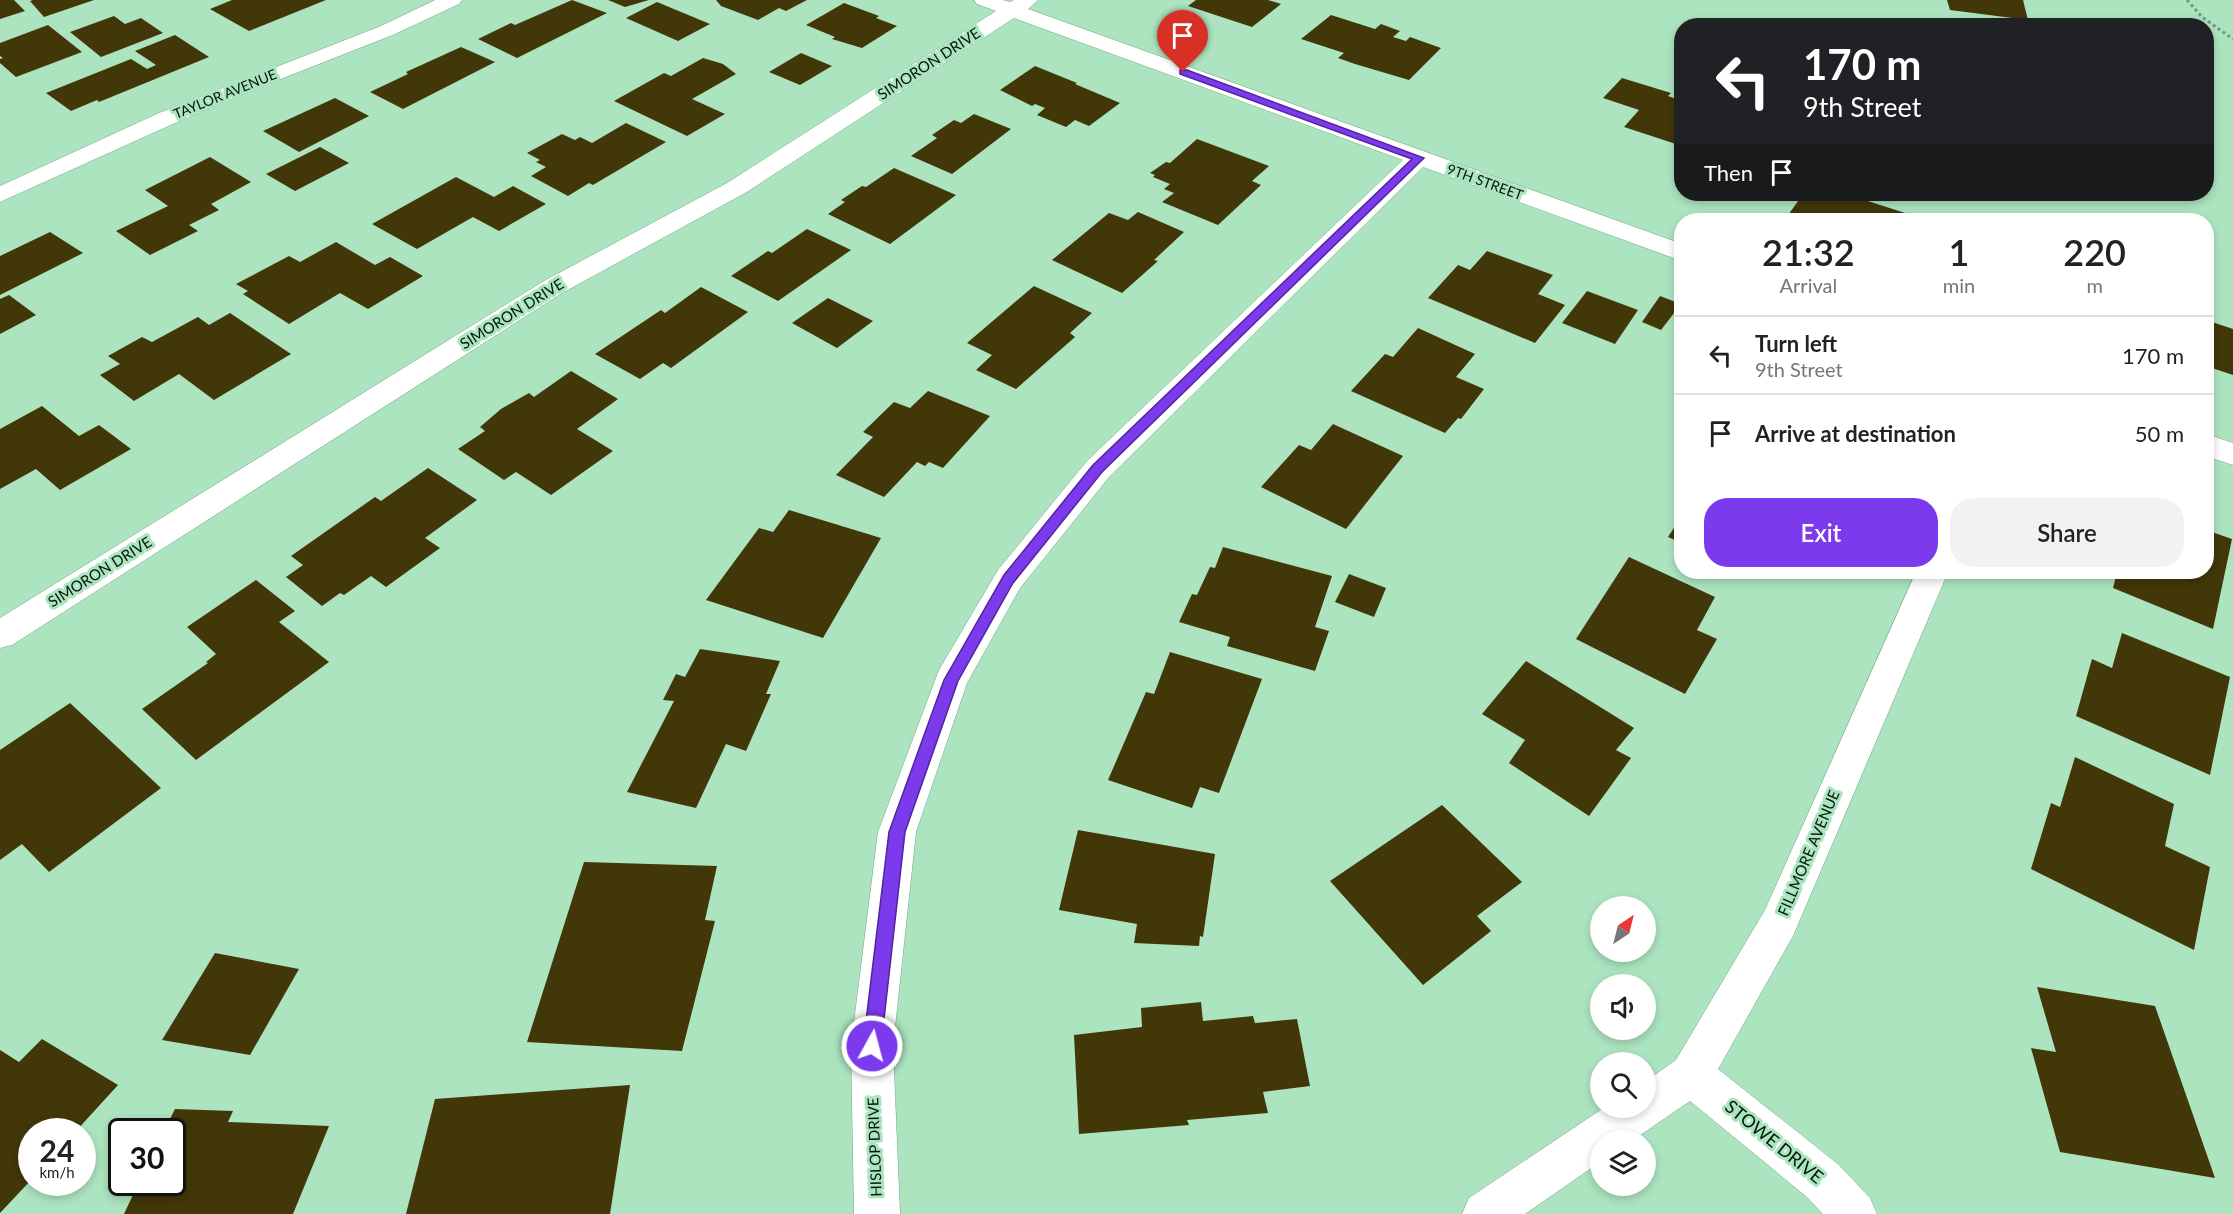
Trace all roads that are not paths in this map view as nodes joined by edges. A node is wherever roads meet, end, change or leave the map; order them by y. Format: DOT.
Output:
graph roads {
  1 [pos="452,0"];
  2 [pos="984,0"];
  3 [pos="1020,5"];
  4 [pos="1419,158"];
  5 [pos="0,195"];
  6 [pos="1674,250"];
  7 [pos="2214,447"];
  8 [pos="2233,454"];
  9 [pos="1929,579"];
  10 [pos="0,635"];
  11 [pos="1691,1075"];
  12 [pos="1656,1098"];
  13 [pos="1626,1118"];
  14 [pos="877,1214"];
  15 [pos="1485,1214"];
  16 [pos="1854,1214"];
  1 -- 5 [label="street, TAYLOR AVENUE"];
  2 -- 3 [label="street, 9TH STREET"];
  3 -- 4 [label="street, 9TH STREET"];
  3 -- 10 [label="street, SIMORON DRIVE"];
  4 -- 6 [label="street, 9TH STREET"];
  4 -- 14 [label="street, HISLOP DRIVE"];
  7 -- 8 [label="street"];
  9 -- 11 [label="street, FILLMORE AVENUE"];
  11 -- 12 [label="street, FILLMORE AVENUE"];
  11 -- 16 [label="street, STOWE DRIVE"];
  13 -- 15 [label="street, FILLMORE AVENUE"];
}
